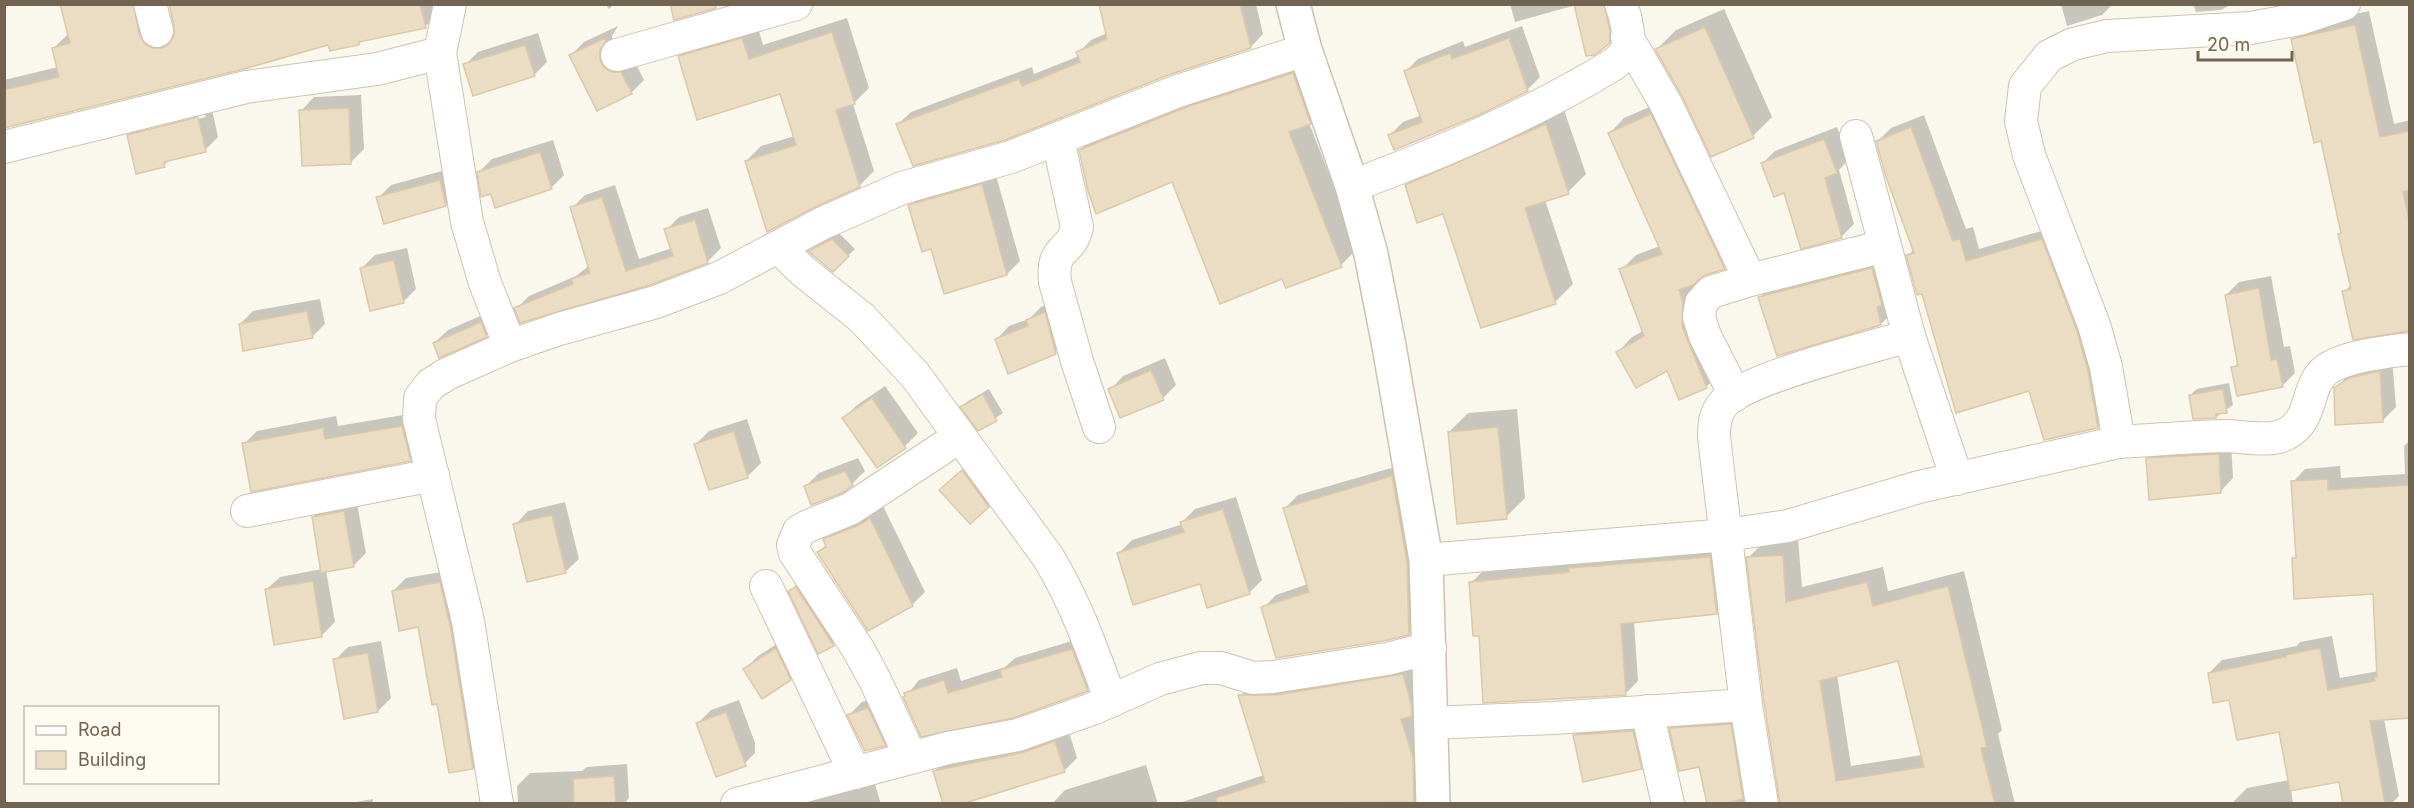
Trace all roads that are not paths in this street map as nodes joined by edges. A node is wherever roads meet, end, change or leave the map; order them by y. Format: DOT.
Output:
graph roads {
  1 [pos="450,4"];
  2 [pos="796,4"];
  3 [pos="1293,4"];
  4 [pos="1621,4"];
  5 [pos="2344,4"];
  6 [pos="2273,14"];
  7 [pos="1627,37"];
  8 [pos="1305,50"];
  9 [pos="440,53"];
  10 [pos="617,55"];
  11 [pos="1856,136"];
  12 [pos="1058,140"];
  13 [pos="4,147"];
  14 [pos="1352,186"];
  15 [pos="1885,246"];
  16 [pos="778,248"];
  17 [pos="1750,280"];
  18 [pos="1909,336"];
  19 [pos="510,346"];
  20 [pos="2409,349"];
  21 [pos="1735,395"];
  22 [pos="1099,427"];
  23 [pos="959,437"];
  24 [pos="2119,442"];
  25 [pos="432,475"];
  26 [pos="1957,478"];
  27 [pos="247,511"];
  28 [pos="1726,535"];
  29 [pos="1426,560"];
  30 [pos="766,586"];
  31 [pos="1430,648"];
  32 [pos="1111,701"];
  33 [pos="1746,705"];
  34 [pos="1647,711"];
  35 [pos="1431,723"];
  36 [pos="911,758"];
  37 [pos="855,773"];
  38 [pos="497,804"];
  39 [pos="737,804"];
  40 [pos="1433,804"];
  41 [pos="1668,804"];
  42 [pos="1762,804"];
  1 -- 9 [label="street"];
  2 -- 10 [label="street"];
  3 -- 8 [label="main road"];
  4 -- 7 [label="street"];
  5 -- 6 [label="street"];
  6 -- 24 [label="street"];
  7 -- 14 [label="street"];
  7 -- 17 [label="street"];
  8 -- 12 [label="street"];
  8 -- 14 [label="main road"];
  9 -- 13 [label="street"];
  9 -- 19 [label="street"];
  11 -- 15 [label="street"];
  12 -- 16 [label="street"];
  12 -- 22 [label="street"];
  14 -- 29 [label="main road"];
  15 -- 17 [label="street"];
  15 -- 18 [label="street"];
  16 -- 19 [label="street"];
  16 -- 23 [label="street"];
  17 -- 21 [label="street"];
  18 -- 21 [label="street"];
  18 -- 26 [label="street"];
  19 -- 25 [label="street"];
  20 -- 24 [label="street"];
  21 -- 28 [label="street"];
  23 -- 32 [label="street"];
  23 -- 36 [label="street"];
  24 -- 26 [label="street"];
  25 -- 27 [label="street"];
  25 -- 38 [label="street"];
  26 -- 28 [label="street"];
  28 -- 29 [label="street"];
  28 -- 33 [label="street"];
  29 -- 31 [label="main road"];
  30 -- 37 [label="street"];
  31 -- 32 [label="street"];
  31 -- 35 [label="main road"];
  32 -- 36 [label="street"];
  33 -- 34 [label="street"];
  33 -- 42 [label="street"];
  34 -- 35 [label="street"];
  34 -- 41 [label="street"];
  35 -- 40 [label="main road"];
  36 -- 37 [label="street"];
  37 -- 39 [label="street"];
}
